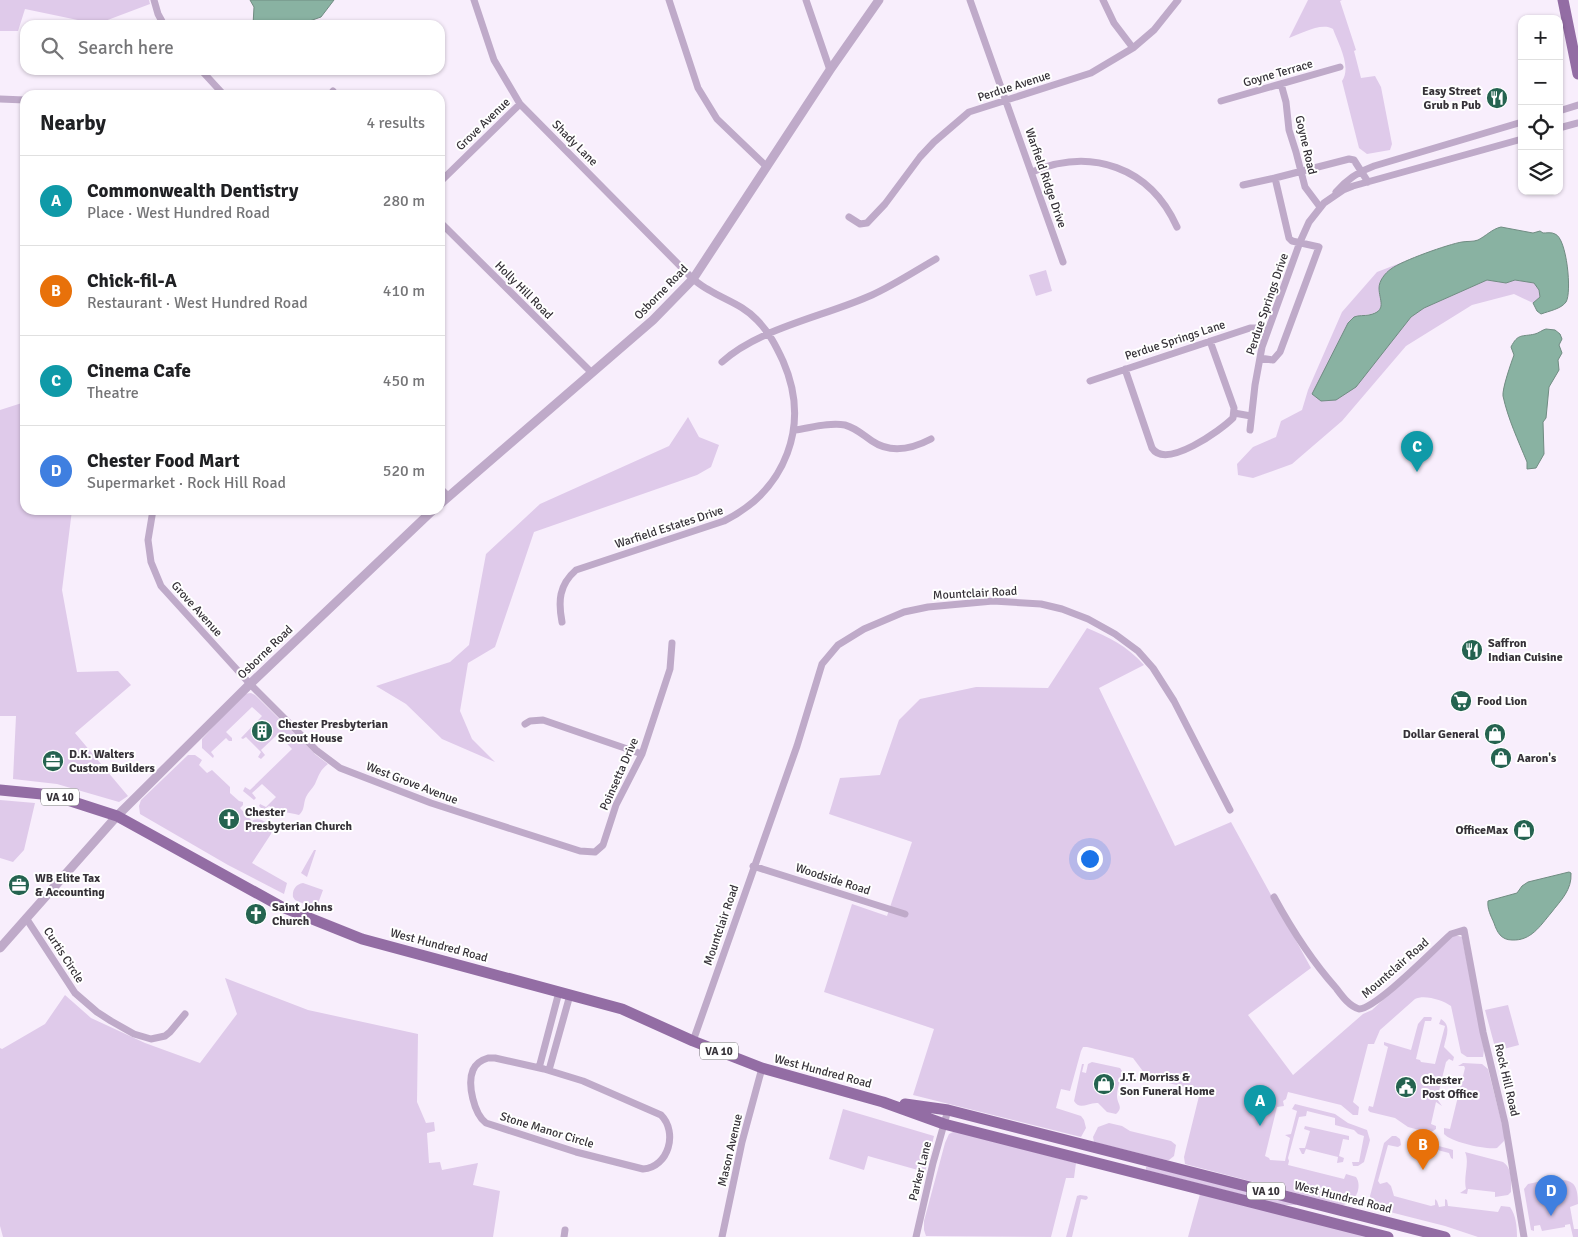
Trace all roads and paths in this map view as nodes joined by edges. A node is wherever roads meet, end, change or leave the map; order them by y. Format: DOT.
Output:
graph roads {
  1 [pos="154,0"];
  2 [pos="474,0"];
  3 [pos="669,0"];
  4 [pos="806,0"];
  5 [pos="879,0"];
  6 [pos="970,0"];
  7 [pos="1103,0"];
  8 [pos="1178,0"];
  9 [pos="1563,0"];
  10 [pos="161,20"];
  11 [pos="1133,48"];
  12 [pos="1340,67"];
  13 [pos="830,70"];
  14 [pos="1578,74"];
  15 [pos="206,75"];
  16 [pos="1280,84"];
  17 [pos="219,90"];
  18 [pos="0,99"];
  19 [pos="20,100"];
  20 [pos="1007,101"];
  21 [pos="1221,101"];
  22 [pos="520,104"];
  23 [pos="1578,105"];
  24 [pos="1563,110"];
  25 [pos="1518,123"];
  26 [pos="1578,123"];
  27 [pos="1563,127"];
  28 [pos="1518,140"];
  29 [pos="767,167"];
  30 [pos="1301,171"];
  31 [pos="1362,171"];
  32 [pos="1032,172"];
  33 [pos="445,177"];
  34 [pos="1275,178"];
  35 [pos="1368,182"];
  36 [pos="1243,185"];
  37 [pos="1333,196"];
  38 [pos="1320,207"];
  39 [pos="849,217"];
  40 [pos="1176,226"];
  41 [pos="445,227"];
  42 [pos="1300,242"];
  43 [pos="936,259"];
  44 [pos="1063,262"];
  45 [pos="693,279"];
  46 [pos="1268,328"];
  47 [pos="769,334"];
  48 [pos="1210,341"];
  49 [pos="1260,358"];
  50 [pos="722,362"];
  51 [pos="1125,369"];
  52 [pos="592,373"];
  53 [pos="1090,380"];
  54 [pos="1234,413"];
  55 [pos="1252,416"];
  56 [pos="794,430"];
  57 [pos="1250,430"];
  58 [pos="931,439"];
  59 [pos="445,493"];
  60 [pos="448,496"];
  61 [pos="445,499"];
  62 [pos="152,515"];
  63 [pos="429,515"];
  64 [pos="562,622"];
  65 [pos="672,643"];
  66 [pos="250,684"];
  67 [pos="525,724"];
  68 [pos="642,754"];
  69 [pos="0,790"];
  70 [pos="1230,810"];
  71 [pos="117,816"];
  72 [pos="595,852"];
  73 [pos="753,866"];
  74 [pos="1274,897"];
  75 [pos="905,914"];
  76 [pos="26,918"];
  77 [pos="1464,930"];
  78 [pos="0,948"];
  79 [pos="564,993"];
  80 [pos="185,1014"];
  81 [pos="693,1041"];
  82 [pos="539,1068"];
  83 [pos="762,1068"];
  84 [pos="549,1070"];
  85 [pos="883,1102"];
  86 [pos="948,1110"];
  87 [pos="944,1124"];
  88 [pos="722,1237"];
  89 [pos="916,1237"];
  90 [pos="1388,1237"];
  91 [pos="1445,1237"];
  92 [pos="1524,1237"];
  1 -- 10 [label="street"];
  2 -- 22 [label="street, Shady Lane"];
  3 -- 29 [label="street"];
  4 -- 13 [label="street"];
  5 -- 13 [label="street, Osborne Road"];
  6 -- 20 [label="street, Warfield Ridge Drive"];
  7 -- 11 [label="street"];
  8 -- 11 [label="street, Perdue Avenue"];
  9 -- 14 [label="main road"];
  11 -- 20 [label="street, Perdue Avenue"];
  12 -- 16 [label="street, Goyne Terrace"];
  13 -- 29 [label="street, Osborne Road"];
  15 -- 17 [label="street"];
  16 -- 21 [label="street, Goyne Terrace"];
  16 -- 30 [label="street, Goyne Road"];
  18 -- 19 [label="street"];
  20 -- 32 [label="street, Warfield Ridge Drive"];
  20 -- 39 [label="street, Perdue Avenue"];
  22 -- 33 [label="street, Grove Avenue"];
  22 -- 45 [label="street, Shady Lane"];
  23 -- 24 [label="street"];
  25 -- 31 [label="street, Perdue Springs Drive"];
  26 -- 27 [label="street"];
  28 -- 35 [label="street, Perdue Springs Drive"];
  29 -- 45 [label="street, Osborne Road"];
  30 -- 31 [label="street"];
  30 -- 34 [label="street"];
  30 -- 38 [label="street, Goyne Road"];
  31 -- 35 [label="street"];
  31 -- 37 [label="street, Perdue Springs Drive"];
  32 -- 40 [label="street"];
  32 -- 44 [label="street, Warfield Ridge Drive"];
  34 -- 36 [label="street"];
  34 -- 42 [label="street"];
  35 -- 37 [label="street, Perdue Springs Drive"];
  37 -- 38 [label="street, Perdue Springs Drive"];
  38 -- 42 [label="street, Perdue Springs Drive"];
  41 -- 52 [label="street, Holly Hill Road"];
  42 -- 46 [label="street, Perdue Springs Drive"];
  42 -- 49 [label="street"];
  43 -- 47 [label="street"];
  45 -- 47 [label="street, Warfield Estates Drive"];
  45 -- 52 [label="street, Osborne Road"];
  46 -- 48 [label="street, Perdue Springs Lane"];
  46 -- 49 [label="street, Perdue Springs Drive"];
  47 -- 50 [label="street"];
  47 -- 56 [label="street, Warfield Estates Drive"];
  48 -- 51 [label="street, Perdue Springs Lane"];
  48 -- 54 [label="street"];
  49 -- 55 [label="street, Perdue Springs Drive"];
  51 -- 53 [label="street, Perdue Springs Lane"];
  51 -- 54 [label="street"];
  52 -- 60 [label="street, Osborne Road"];
  54 -- 55 [label="street"];
  55 -- 57 [label="street, Perdue Springs Drive"];
  56 -- 58 [label="street"];
  56 -- 64 [label="street, Warfield Estates Drive"];
  59 -- 60 [label="street"];
  60 -- 61 [label="street, Osborne Road"];
  62 -- 66 [label="street, Grove Avenue"];
  63 -- 66 [label="street, Osborne Road"];
  65 -- 68 [label="street, Poinsetta Drive"];
  66 -- 71 [label="street, Osborne Road"];
  66 -- 72 [label="street, West Grove Avenue"];
  67 -- 68 [label="street"];
  68 -- 72 [label="street, Poinsetta Drive"];
  69 -- 71 [label="main road, West Hundred Road / VA 10"];
  70 -- 73 [label="street, Mountclair Road"];
  71 -- 76 [label="street, Osborne Road"];
  71 -- 79 [label="main road, West Hundred Road / VA 10"];
  73 -- 75 [label="street, Woodside Road"];
  73 -- 81 [label="street, Mountclair Road"];
  74 -- 77 [label="street, Mountclair Road"];
  76 -- 78 [label="street, Osborne Road"];
  76 -- 80 [label="street, Curtis Circle"];
  77 -- 92 [label="street, Rock Hill Road"];
  79 -- 81 [label="main road, West Hundred Road / VA 10"];
  79 -- 82 [label="street"];
  79 -- 84 [label="street"];
  81 -- 83 [label="main road, West Hundred Road / VA 10"];
  82 -- 84 [label="street, Stone Manor Circle"];
  82 -- 84 [label="street, Stone Manor Circle"];
  83 -- 85 [label="main road, West Hundred Road / VA 10"];
  83 -- 88 [label="street, Mason Avenue"];
  85 -- 86 [label="main road, West Hundred Road / VA 10"];
  85 -- 87 [label="main road, West Hundred Road / VA 10"];
  86 -- 87 [label="street, Parker Lane"];
  86 -- 91 [label="main road, West Hundred Road / VA 10"];
  87 -- 89 [label="street, Parker Lane"];
  87 -- 90 [label="main road, West Hundred Road / VA 10"];
}
